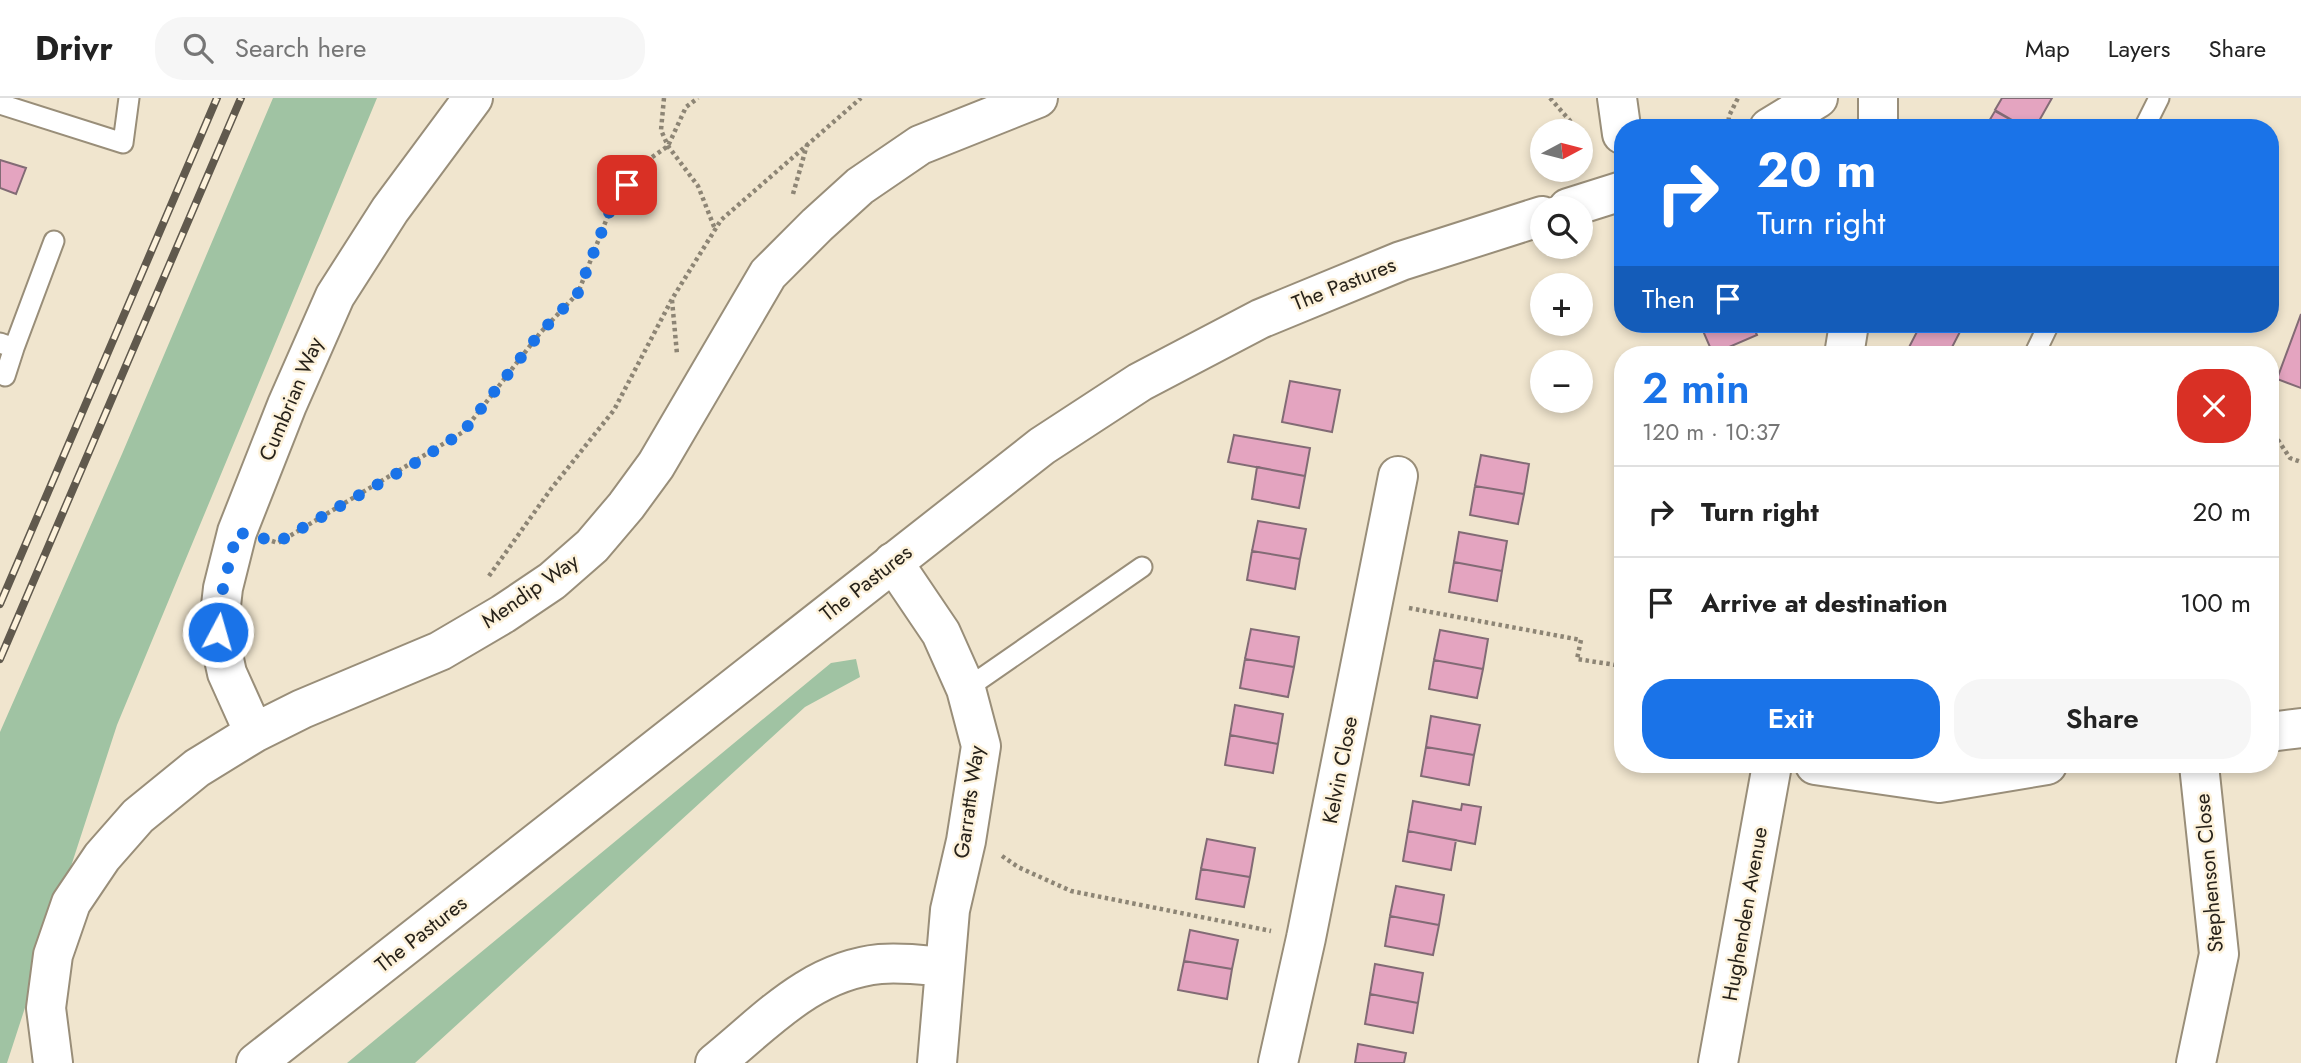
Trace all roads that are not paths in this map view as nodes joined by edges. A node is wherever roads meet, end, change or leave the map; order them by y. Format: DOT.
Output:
graph roads {
  1 [pos="129,98"];
  2 [pos="473,98"];
  3 [pos="1038,98"];
  4 [pos="1617,98"];
  5 [pos="1818,98"];
  6 [pos="1878,98"];
  7 [pos="2158,98"];
  8 [pos="0,104"];
  9 [pos="1620,119"];
  10 [pos="1784,119"];
  11 [pos="1878,119"];
  12 [pos="2148,119"];
  13 [pos="1614,193"];
  14 [pos="1593,200"];
  15 [pos="1530,220"];
  16 [pos="54,241"];
  17 [pos="7,346"];
  18 [pos="5,376"];
  19 [pos="1398,476"];
  20 [pos="893,562"];
  21 [pos="1142,567"];
  22 [pos="966,689"];
  23 [pos="2301,728"];
  24 [pos="2279,731"];
  25 [pos="254,733"];
  26 [pos="1771,773"];
  27 [pos="1870,773"];
  28 [pos="1999,773"];
  29 [pos="2200,773"];
  30 [pos="945,967"];
  31 [pos="53,1063"];
  32 [pos="256,1063"];
  33 [pos="715,1063"];
  34 [pos="937,1063"];
  35 [pos="1278,1063"];
  36 [pos="1718,1063"];
  37 [pos="2196,1063"];
  1 -- 8 [label="lane"];
  2 -- 25 [label="street, Cumbrian Way"];
  3 -- 25 [label="street, Mendip Way"];
  4 -- 9 [label="street"];
  5 -- 10 [label="street"];
  6 -- 11 [label="street"];
  7 -- 12 [label="lane"];
  13 -- 14 [label="street"];
  15 -- 20 [label="street, The Pastures"];
  16 -- 17 [label="lane"];
  17 -- 18 [label="lane"];
  19 -- 35 [label="street, Kelvin Close"];
  20 -- 22 [label="street, Garratts Way"];
  20 -- 32 [label="street, The Pastures"];
  21 -- 22 [label="lane"];
  22 -- 30 [label="street, Garratts Way"];
  23 -- 24 [label="street"];
  25 -- 31 [label="street, Mendip Way"];
  26 -- 36 [label="street, Hughenden Avenue"];
  27 -- 28 [label="street"];
  29 -- 37 [label="street, Stephenson Close"];
  30 -- 33 [label="street"];
  30 -- 34 [label="street, Garratts Way"];
}
